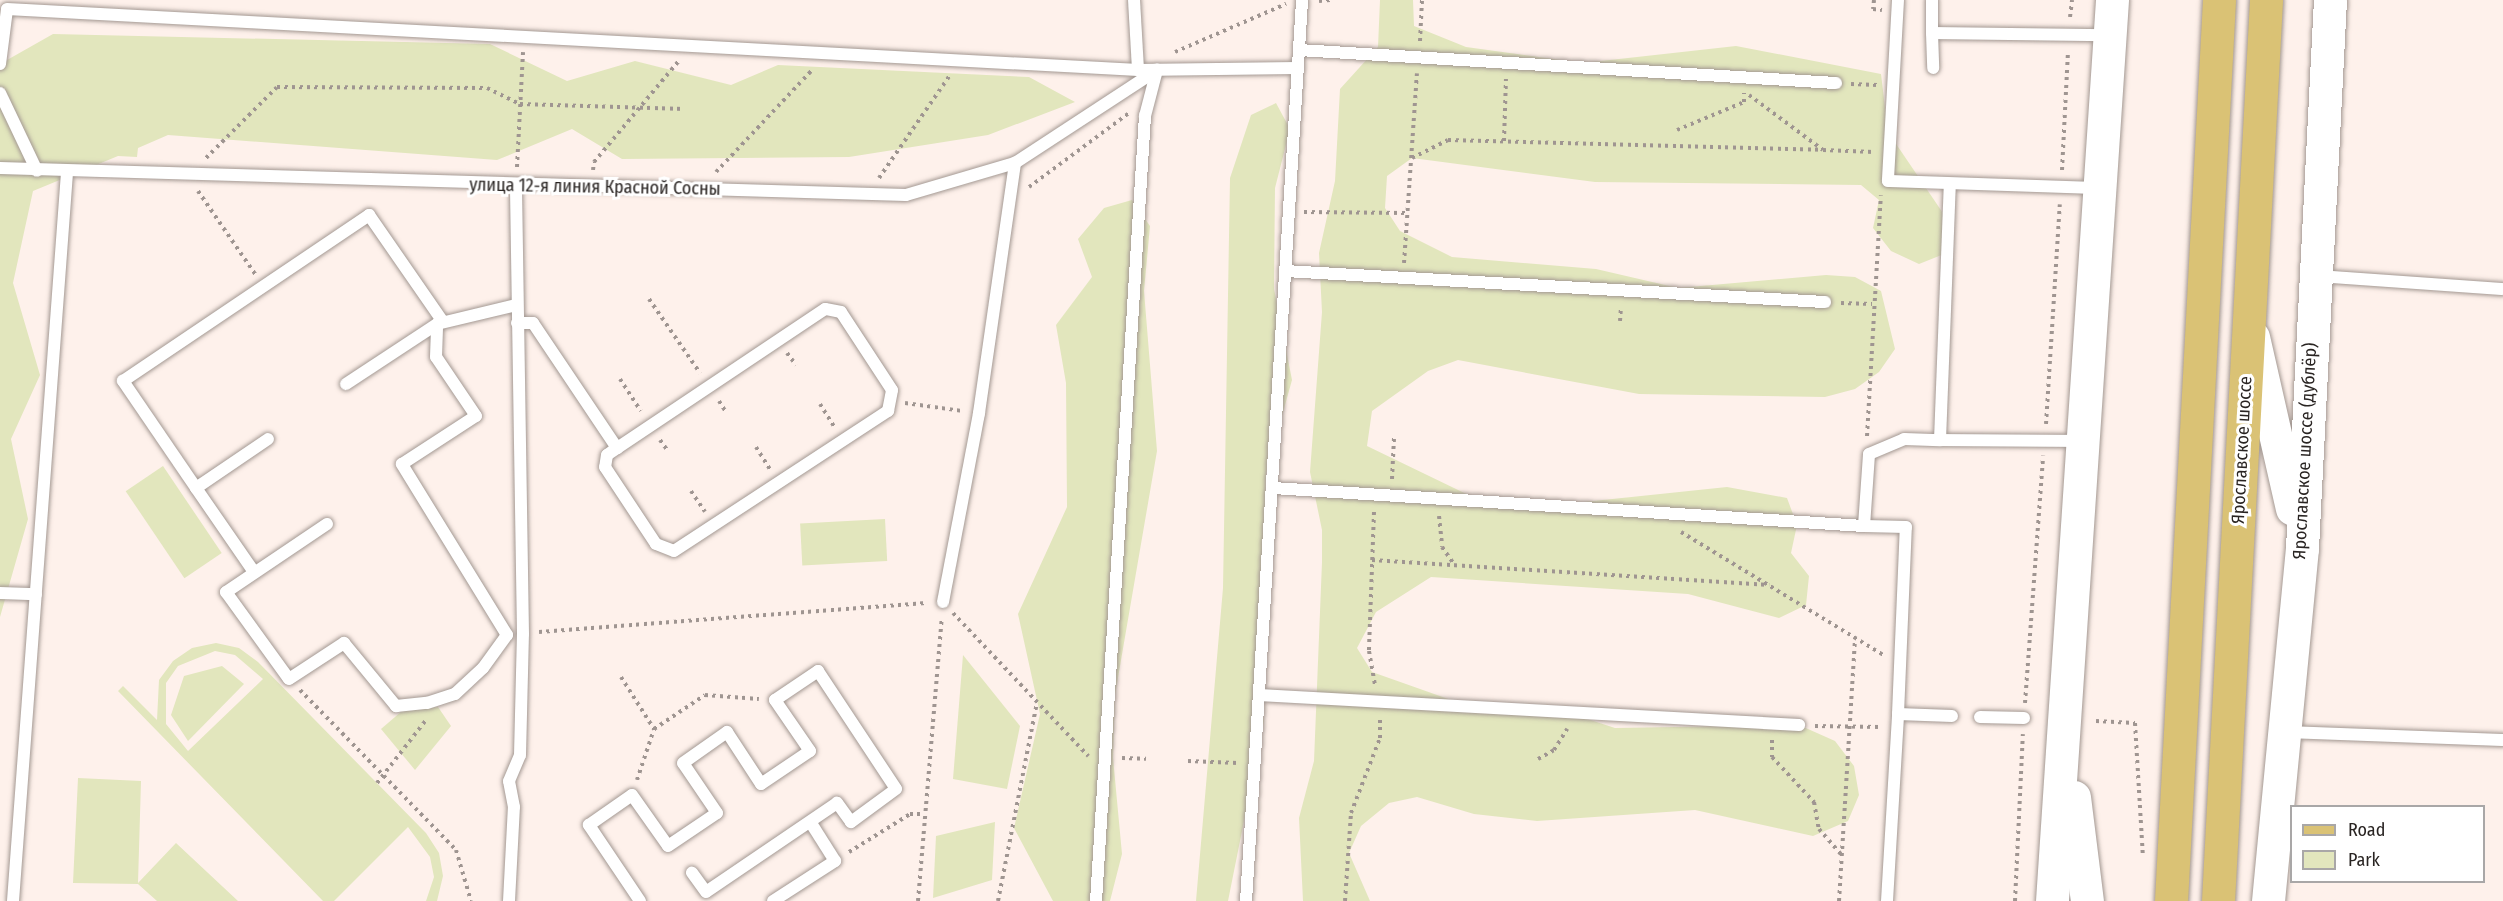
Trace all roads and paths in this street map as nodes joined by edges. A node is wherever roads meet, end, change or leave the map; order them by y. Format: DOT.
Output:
graph roads {
  1 [pos="1134,0"];
  2 [pos="1422,0"];
  3 [pos="1898,0"];
  4 [pos="1932,0"];
  5 [pos="2112,0"];
  6 [pos="2219,0"];
  7 [pos="2266,0"];
  8 [pos="2330,0"];
  9 [pos="1297,1"];
  10 [pos="8,4"];
  11 [pos="1932,33"];
  12 [pos="2111,35"];
  13 [pos="523,39"];
  14 [pos="690,47"];
  15 [pos="1299,50"];
  16 [pos="829,52"];
  17 [pos="1419,54"];
  18 [pos="961,60"];
  19 [pos="0,64"];
  20 [pos="1297,68"];
  21 [pos="1933,68"];
  22 [pos="1138,70"];
  23 [pos="1157,70"];
  24 [pos="1744,76"];
  25 [pos="1836,83"];
  26 [pos="1894,86"];
  27 [pos="1505,90"];
  28 [pos="1744,92"];
  29 [pos="0,93"];
  30 [pos="520,104"];
  31 [pos="640,108"];
  32 [pos="685,109"];
  33 [pos="1677,130"];
  34 [pos="1504,141"];
  35 [pos="1823,150"];
  36 [pos="1890,152"];
  37 [pos="1412,158"];
  38 [pos="1015,164"];
  39 [pos="0,168"];
  40 [pos="38,171"];
  41 [pos="67,173"];
  42 [pos="188,176"];
  43 [pos="1888,181"];
  44 [pos="1950,184"];
  45 [pos="516,186"];
  46 [pos="592,187"];
  47 [pos="2098,188"];
  48 [pos="700,189"];
  49 [pos="868,194"];
  50 [pos="1288,212"];
  51 [pos="1407,213"];
  52 [pos="1285,271"];
  53 [pos="2313,276"];
  54 [pos="1403,278"];
  55 [pos="264,286"];
  56 [pos="2503,290"];
  57 [pos="649,299"];
  58 [pos="1825,302"];
  59 [pos="1872,304"];
  60 [pos="516,305"];
  61 [pos="2248,316"];
  62 [pos="440,323"];
  63 [pos="517,323"];
  64 [pos="621,379"];
  65 [pos="346,384"];
  66 [pos="709,386"];
  67 [pos="891,401"];
  68 [pos="820,404"];
  69 [pos="962,411"];
  70 [pos="650,426"];
  71 [pos="1394,438"];
  72 [pos="268,439"];
  73 [pos="843,440"];
  74 [pos="1940,440"];
  75 [pos="2085,441"];
  76 [pos="756,447"];
  77 [pos="617,448"];
  78 [pos="1869,454"];
  79 [pos="780,482"];
  80 [pos="196,488"];
  81 [pos="1273,488"];
  82 [pos="691,490"];
  83 [pos="1391,495"];
  84 [pos="1436,498"];
  85 [pos="1647,512"];
  86 [pos="327,524"];
  87 [pos="714,525"];
  88 [pos="1864,526"];
  89 [pos="2302,548"];
  90 [pos="1372,560"];
  91 [pos="1455,565"];
  92 [pos="254,572"];
  93 [pos="1769,585"];
  94 [pos="0,593"];
  95 [pos="36,594"];
  96 [pos="943,602"];
  97 [pos="523,634"];
  98 [pos="507,635"];
  99 [pos="1855,638"];
  100 [pos="1900,665"];
  101 [pos="621,677"];
  102 [pos="289,679"];
  103 [pos="1258,695"];
  104 [pos="443,698"];
  105 [pos="775,700"];
  106 [pos="1038,702"];
  107 [pos="1569,713"];
  108 [pos="1952,716"];
  109 [pos="1980,717"];
  110 [pos="2024,718"];
  111 [pos="2064,720"];
  112 [pos="1898,721"];
  113 [pos="2096,722"];
  114 [pos="1772,724"];
  115 [pos="1800,725"];
  116 [pos="1849,726"];
  117 [pos="654,729"];
  118 [pos="2281,732"];
  119 [pos="2503,740"];
  120 [pos="1089,757"];
  121 [pos="1538,759"];
  122 [pos="1188,761"];
  123 [pos="1256,764"];
  124 [pos="384,774"];
  125 [pos="377,783"];
  126 [pos="632,795"];
  127 [pos="924,814"];
  128 [pos="811,823"];
  129 [pos="1842,855"];
  130 [pos="835,861"];
  131 [pos="2144,866"];
  132 [pos="692,873"];
  133 [pos="13,901"];
  134 [pos="471,901"];
  135 [pos="509,901"];
  136 [pos="640,901"];
  137 [pos="773,901"];
  138 [pos="918,901"];
  139 [pos="998,901"];
  140 [pos="1096,901"];
  141 [pos="1246,901"];
  142 [pos="1839,901"];
  143 [pos="1887,901"];
  144 [pos="2052,901"];
  145 [pos="2087,901"];
  146 [pos="2171,901"];
  147 [pos="2218,901"];
  148 [pos="2268,901"];
  1 -- 22 [label="lane"];
  2 -- 17 [label="path"];
  3 -- 26 [label="lane"];
  4 -- 11 [label="lane"];
  5 -- 12 [label="street"];
  6 -- 146 [label="main road"];
  7 -- 61 [label="main road, Ярославское шоссе"];
  8 -- 53 [label="street, Ярославское шоссе (дублёр)"];
  9 -- 15 [label="lane"];
  9 -- 23 [label="path"];
  10 -- 13 [label="lane"];
  10 -- 19 [label="lane"];
  11 -- 12 [label="lane"];
  11 -- 21 [label="lane"];
  12 -- 47 [label="street"];
  13 -- 14 [label="lane"];
  13 -- 30 [label="path"];
  14 -- 16 [label="lane"];
  14 -- 31 [label="path"];
  15 -- 17 [label="lane"];
  15 -- 20 [label="lane"];
  16 -- 18 [label="lane"];
  16 -- 48 [label="path"];
  17 -- 24 [label="lane"];
  17 -- 37 [label="path"];
  18 -- 22 [label="lane"];
  18 -- 49 [label="path"];
  20 -- 23 [label="lane"];
  20 -- 50 [label="lane"];
  22 -- 23 [label="lane"];
  23 -- 38 [label="lane, улица 12-я линия Красной Сосны"];
  23 -- 140 [label="lane"];
  24 -- 25 [label="lane"];
  24 -- 28 [label="path"];
  25 -- 26 [label="path"];
  26 -- 36 [label="lane"];
  27 -- 34 [label="path"];
  28 -- 33 [label="path"];
  28 -- 35 [label="path"];
  29 -- 40 [label="lane"];
  30 -- 31 [label="path"];
  30 -- 42 [label="path"];
  30 -- 45 [label="path"];
  31 -- 32 [label="path"];
  31 -- 46 [label="path"];
  34 -- 35 [label="path"];
  34 -- 37 [label="path"];
  35 -- 36 [label="path"];
  36 -- 43 [label="lane"];
  37 -- 51 [label="path"];
  38 -- 49 [label="lane, улица 12-я линия Красной Сосны"];
  38 -- 96 [label="lane"];
  39 -- 40 [label="lane, улица 12-я линия Красной Сосны"];
  40 -- 41 [label="lane, улица 12-я линия Красной Сосны"];
  41 -- 42 [label="lane, улица 12-я линия Красной Сосны"];
  41 -- 95 [label="lane"];
  42 -- 45 [label="lane, улица 12-я линия Красной Сосны"];
  42 -- 55 [label="path"];
  43 -- 44 [label="lane"];
  43 -- 59 [label="path"];
  44 -- 47 [label="lane"];
  44 -- 74 [label="lane"];
  45 -- 46 [label="lane, улица 12-я линия Красной Сосны"];
  45 -- 60 [label="lane"];
  46 -- 48 [label="lane, улица 12-я линия Красной Сосны"];
  47 -- 75 [label="street"];
  48 -- 49 [label="lane, улица 12-я линия Красной Сосны"];
  50 -- 51 [label="path"];
  50 -- 52 [label="lane"];
  51 -- 54 [label="path"];
  52 -- 54 [label="lane"];
  52 -- 81 [label="lane"];
  53 -- 56 [label="lane"];
  53 -- 89 [label="street, Ярославское шоссе (дублёр)"];
  54 -- 58 [label="lane"];
  55 -- 62 [label="lane"];
  55 -- 80 [label="lane"];
  57 -- 66 [label="path"];
  58 -- 59 [label="path"];
  59 -- 78 [label="path"];
  60 -- 62 [label="lane"];
  60 -- 63 [label="lane"];
  61 -- 89 [label="street"];
  61 -- 147 [label="main road, Ярославское шоссе"];
  62 -- 65 [label="lane"];
  62 -- 98 [label="lane"];
  63 -- 77 [label="lane"];
  63 -- 97 [label="lane"];
  64 -- 70 [label="path"];
  66 -- 67 [label="lane"];
  66 -- 70 [label="lane"];
  67 -- 69 [label="path"];
  67 -- 73 [label="lane"];
  68 -- 73 [label="path"];
  70 -- 77 [label="lane"];
  71 -- 83 [label="path"];
  72 -- 80 [label="lane"];
  73 -- 79 [label="lane"];
  74 -- 75 [label="lane"];
  74 -- 78 [label="lane"];
  75 -- 111 [label="street"];
  76 -- 79 [label="path"];
  77 -- 87 [label="lane"];
  78 -- 88 [label="lane"];
  79 -- 87 [label="lane"];
  80 -- 92 [label="lane"];
  81 -- 83 [label="lane"];
  81 -- 103 [label="lane"];
  82 -- 87 [label="path"];
  83 -- 84 [label="lane"];
  84 -- 85 [label="lane"];
  84 -- 91 [label="path"];
  85 -- 88 [label="lane"];
  85 -- 93 [label="path"];
  86 -- 92 [label="lane"];
  88 -- 100 [label="lane"];
  89 -- 118 [label="street, Ярославское шоссе (дублёр)"];
  90 -- 91 [label="path"];
  91 -- 93 [label="path"];
  92 -- 102 [label="lane"];
  93 -- 99 [label="path"];
  94 -- 95 [label="lane"];
  95 -- 133 [label="lane"];
  96 -- 97 [label="path"];
  96 -- 106 [label="path"];
  96 -- 127 [label="path"];
  97 -- 98 [label="lane"];
  97 -- 135 [label="lane"];
  98 -- 104 [label="lane"];
  99 -- 100 [label="path"];
  99 -- 116 [label="path"];
  100 -- 112 [label="lane"];
  101 -- 117 [label="path"];
  102 -- 104 [label="lane"];
  102 -- 124 [label="path"];
  103 -- 107 [label="lane"];
  103 -- 123 [label="lane"];
  104 -- 124 [label="path"];
  105 -- 117 [label="path"];
  105 -- 126 [label="lane"];
  105 -- 128 [label="lane"];
  106 -- 120 [label="path"];
  106 -- 139 [label="path"];
  107 -- 114 [label="lane"];
  107 -- 121 [label="path"];
  108 -- 112 [label="lane"];
  109 -- 110 [label="lane"];
  111 -- 144 [label="street"];
  111 -- 145 [label="street"];
  112 -- 116 [label="path"];
  112 -- 143 [label="lane"];
  113 -- 131 [label="path"];
  114 -- 115 [label="lane"];
  114 -- 129 [label="path"];
  115 -- 116 [label="path"];
  116 -- 129 [label="path"];
  117 -- 126 [label="path"];
  118 -- 119 [label="lane"];
  118 -- 148 [label="street, Ярославское шоссе (дублёр)"];
  122 -- 123 [label="path"];
  123 -- 141 [label="lane"];
  124 -- 125 [label="path"];
  124 -- 134 [label="path"];
  126 -- 136 [label="lane"];
  127 -- 130 [label="path"];
  127 -- 138 [label="path"];
  128 -- 130 [label="lane"];
  128 -- 132 [label="lane"];
  129 -- 142 [label="path"];
  130 -- 137 [label="lane"];
}
